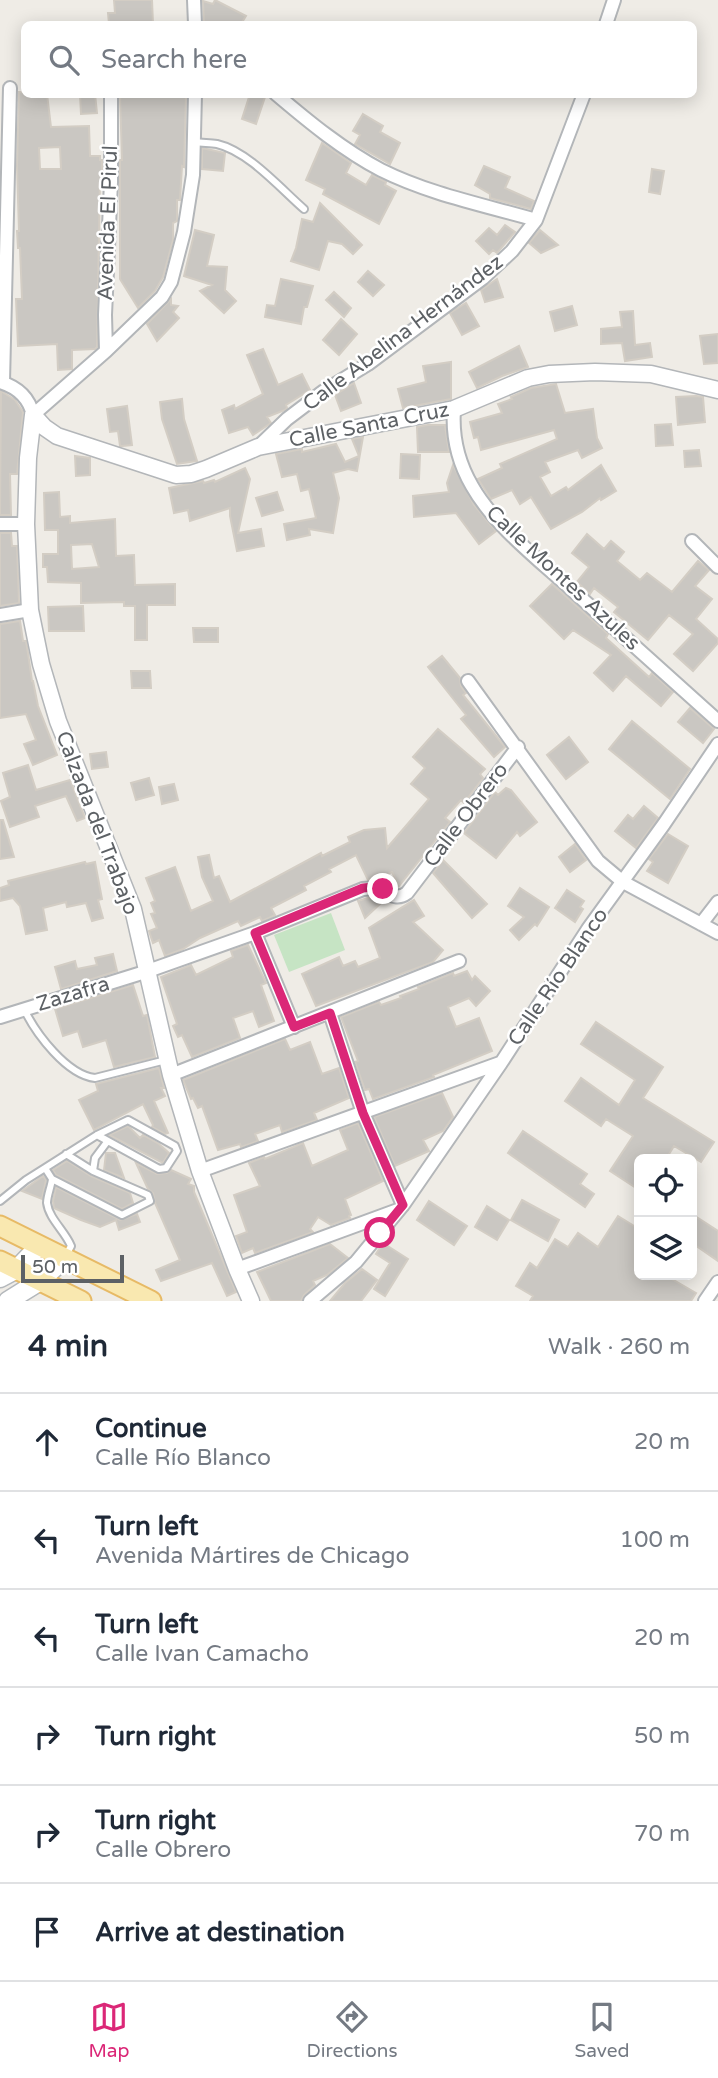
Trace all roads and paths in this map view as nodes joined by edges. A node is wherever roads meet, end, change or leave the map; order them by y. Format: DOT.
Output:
graph roads {
  1 [pos="194,0"];
  2 [pos="614,0"];
  3 [pos="195,21"];
  4 [pos="607,21"];
  5 [pos="10,89"];
  6 [pos="111,98"];
  7 [pos="195,98"];
  8 [pos="281,98"];
  9 [pos="582,98"];
  10 [pos="195,142"];
  11 [pos="304,209"];
  12 [pos="536,220"];
  13 [pos="106,351"];
  14 [pos="1,382"];
  15 [pos="718,390"];
  16 [pos="454,409"];
  17 [pos="33,415"];
  18 [pos="258,447"];
  19 [pos="0,524"];
  20 [pos="26,524"];
  21 [pos="692,541"];
  22 [pos="718,567"];
  23 [pos="30,610"];
  24 [pos="0,615"];
  25 [pos="468,681"];
  26 [pos="718,721"];
  27 [pos="718,744"];
  28 [pos="518,747"];
  29 [pos="624,881"];
  30 [pos="718,902"];
  31 [pos="701,924"];
  32 [pos="255,933"];
  33 [pos="718,933"];
  34 [pos="459,961"];
  35 [pos="145,972"];
  36 [pos="24,1009"];
  37 [pos="330,1013"];
  38 [pos="0,1017"];
  39 [pos="294,1027"];
  40 [pos="501,1063"];
  41 [pos="169,1067"];
  42 [pos="363,1113"];
  43 [pos="97,1135"];
  44 [pos="107,1142"];
  45 [pos="66,1154"];
  46 [pos="45,1168"];
  47 [pos="93,1171"];
  48 [pos="200,1171"];
  49 [pos="52,1180"];
  50 [pos="0,1201"];
  51 [pos="401,1207"];
  52 [pos="0,1226"];
  53 [pos="39,1245"];
  54 [pos="65,1258"];
  55 [pos="6,1269"];
  56 [pos="237,1269"];
  57 [pos="40,1281"];
  58 [pos="718,1282"];
  59 [pos="8,1301"];
  60 [pos="82,1301"];
  61 [pos="151,1301"];
  62 [pos="251,1301"];
  63 [pos="310,1301"];
  64 [pos="705,1301"];
  1 -- 3 [label="street"];
  2 -- 4 [label="street"];
  5 -- 14 [label="street"];
  6 -- 13 [label="street, Avenida El Pirul"];
  7 -- 10 [label="street"];
  8 -- 12 [label="street"];
  9 -- 12 [label="street, Calle Abelina Hernández"];
  10 -- 11 [label="lane"];
  10 -- 13 [label="street"];
  12 -- 18 [label="street, Calle Abelina Hernández"];
  13 -- 17 [label="street"];
  14 -- 17 [label="street"];
  15 -- 16 [label="street, Calle Santa Cruz"];
  16 -- 18 [label="street, Calle Santa Cruz"];
  16 -- 26 [label="street, Calle Montes Azules"];
  17 -- 18 [label="street, Calle Santa Cruz"];
  17 -- 20 [label="street, Calzada del Trabajo"];
  19 -- 20 [label="street"];
  20 -- 23 [label="street, Calzada del Trabajo"];
  21 -- 22 [label="street"];
  23 -- 24 [label="street"];
  23 -- 35 [label="street, Calzada del Trabajo"];
  25 -- 28 [label="street"];
  27 -- 29 [label="street, Calle Río Blanco"];
  28 -- 29 [label="street"];
  28 -- 32 [label="street, Calle Obrero"];
  29 -- 31 [label="street"];
  29 -- 40 [label="street, Calle Río Blanco"];
  30 -- 31 [label="street"];
  31 -- 33 [label="street"];
  32 -- 35 [label="street, Calle Obrero"];
  32 -- 39 [label="street"];
  34 -- 37 [label="street"];
  35 -- 36 [label="street, Zazafra"];
  35 -- 41 [label="street, Calzada del Trabajo"];
  36 -- 38 [label="street, Zazafra"];
  36 -- 41 [label="lane"];
  37 -- 39 [label="street"];
  37 -- 42 [label="street"];
  39 -- 41 [label="street"];
  40 -- 42 [label="street"];
  40 -- 51 [label="street, Calle Río Blanco"];
  41 -- 48 [label="street, Calzada del Trabajo"];
  42 -- 48 [label="street"];
  42 -- 51 [label="street"];
  43 -- 44 [label="lane"];
  43 -- 44 [label="lane"];
  43 -- 45 [label="lane"];
  44 -- 47 [label="lane"];
  45 -- 46 [label="lane"];
  45 -- 47 [label="lane"];
  46 -- 49 [label="lane"];
  46 -- 50 [label="lane"];
  47 -- 49 [label="lane"];
  48 -- 56 [label="street, Calzada del Trabajo"];
  49 -- 54 [label="lane"];
  51 -- 56 [label="street"];
  51 -- 63 [label="street, Calle Río Blanco"];
  52 -- 53 [label="main road"];
  53 -- 54 [label="main road"];
  53 -- 55 [label="main road"];
  54 -- 57 [label="main road"];
  54 -- 61 [label="main road"];
  55 -- 57 [label="main road"];
  56 -- 62 [label="street, Calzada del Trabajo"];
  57 -- 59 [label="main road"];
  57 -- 60 [label="main road"];
  58 -- 64 [label="street"];
}
